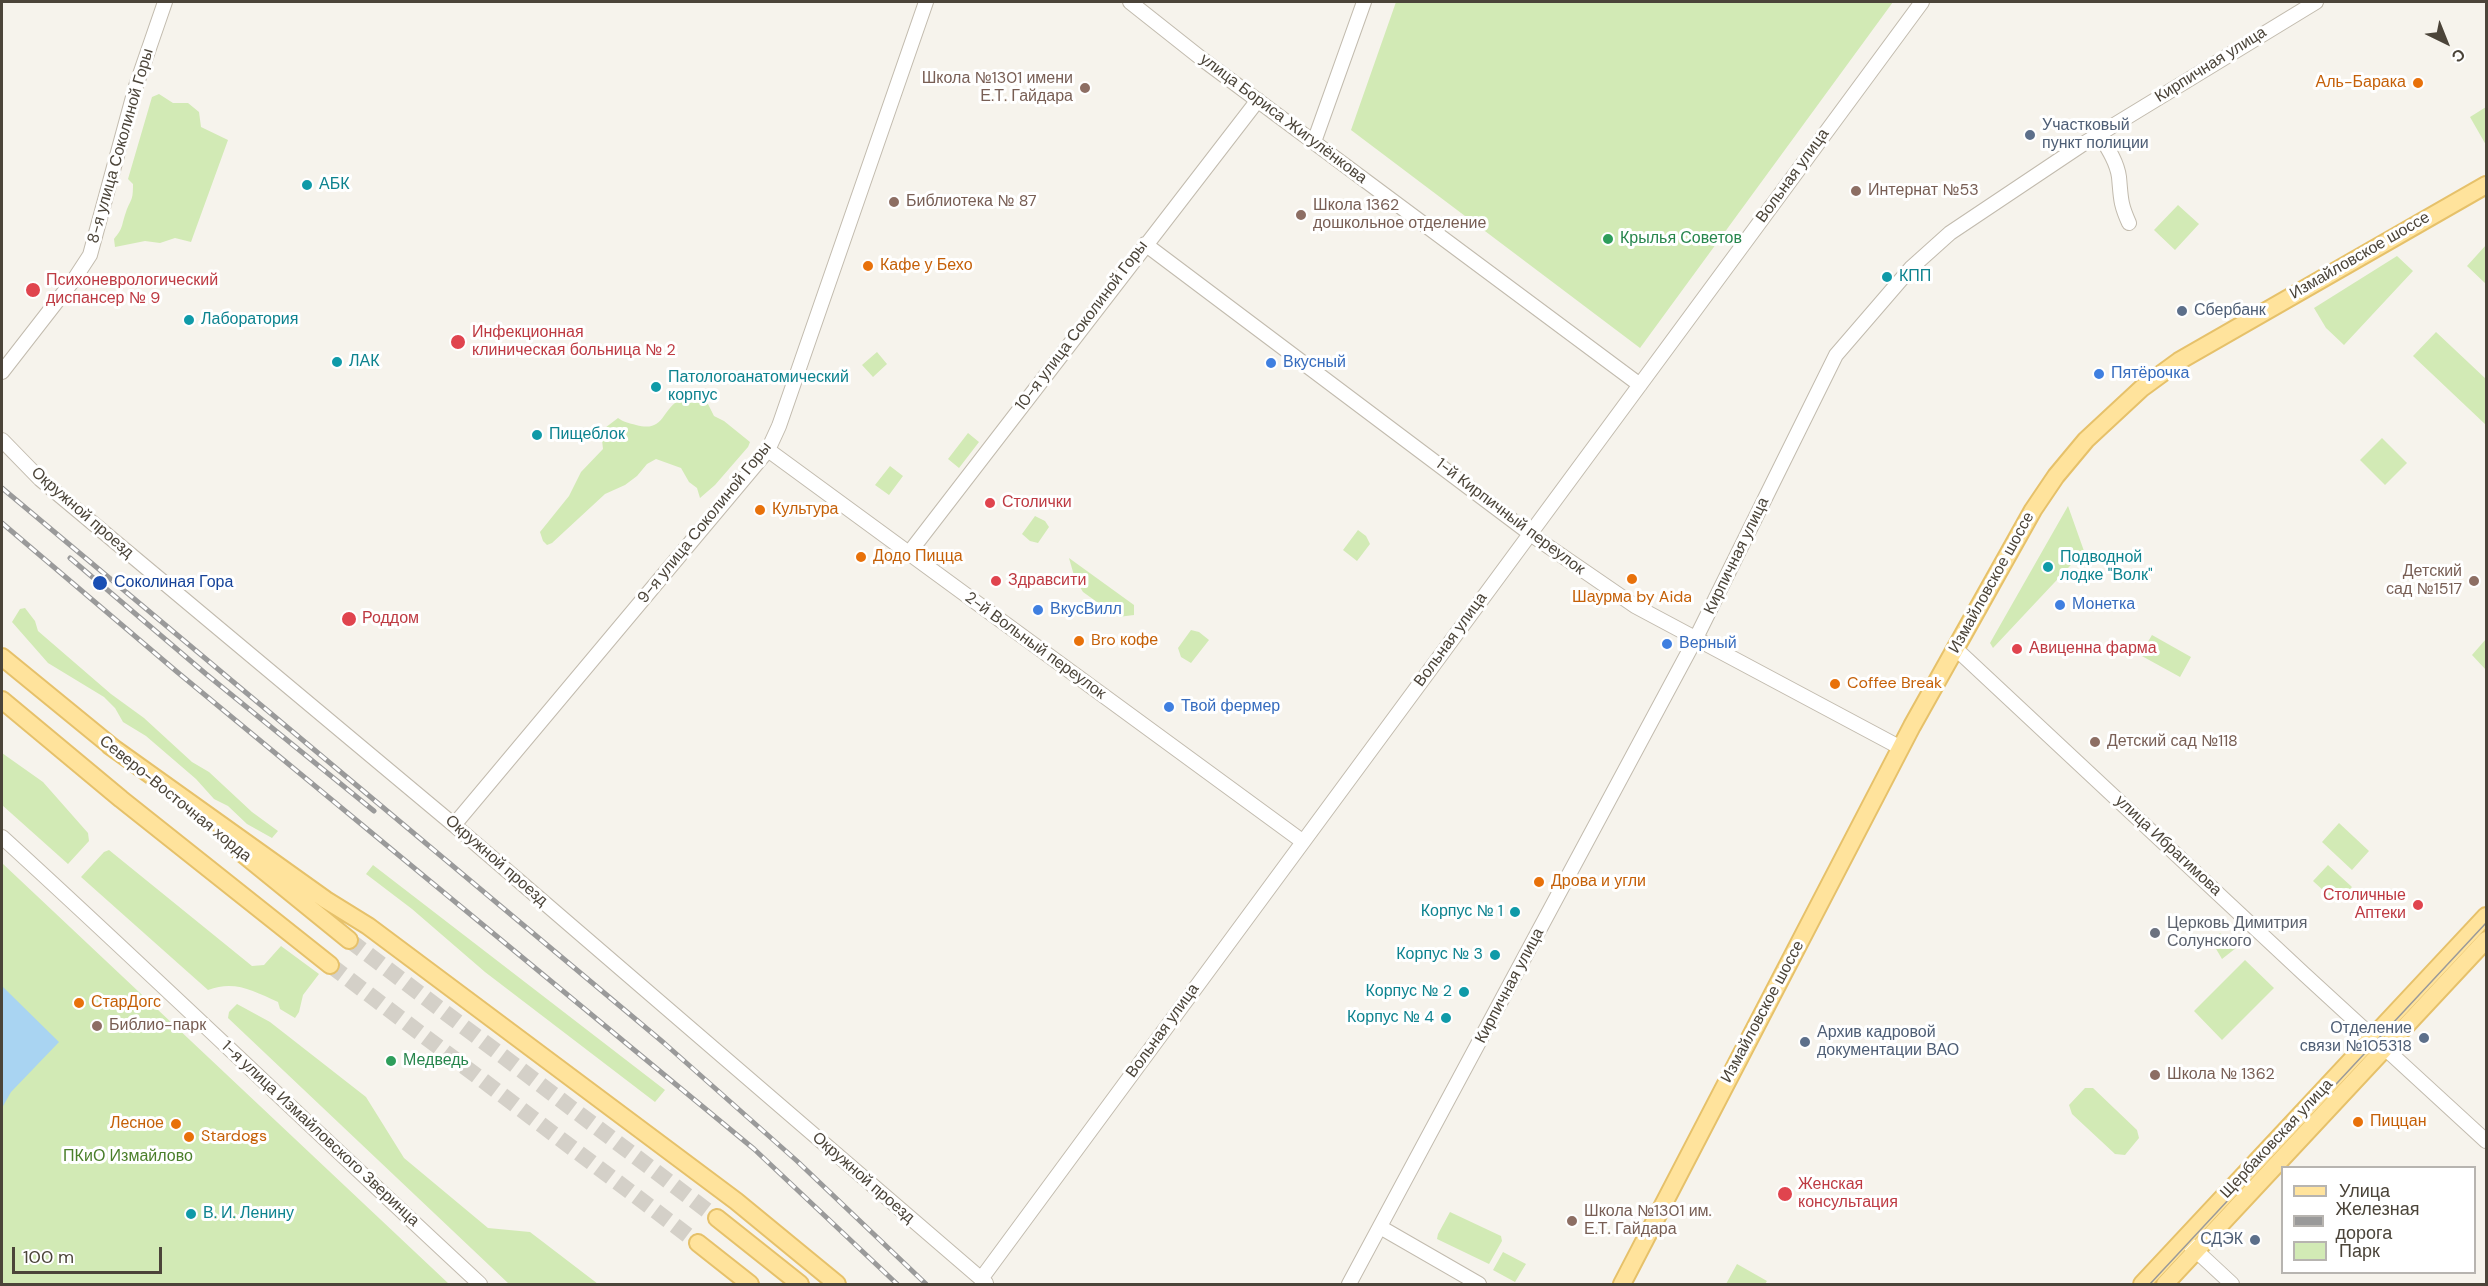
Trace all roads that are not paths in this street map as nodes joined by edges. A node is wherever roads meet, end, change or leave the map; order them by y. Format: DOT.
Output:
graph roads {
  1 [pos="165,2"];
  2 [pos="926,2"];
  3 [pos="1130,2"];
  4 [pos="1364,2"];
  5 [pos="1922,2"];
  6 [pos="2316,2"];
  7 [pos="1258,100"];
  8 [pos="2099,134"];
  9 [pos="1314,142"];
  10 [pos="2487,185"];
  11 [pos="2129,223"];
  12 [pos="1145,244"];
  13 [pos="2,372"];
  14 [pos="1640,385"];
  15 [pos="2,440"];
  16 [pos="768,450"];
  17 [pos="1530,533"];
  18 [pos="909,554"];
  19 [pos="1696,638"];
  20 [pos="1955,648"];
  21 [pos="2,657"];
  22 [pos="2,700"];
  23 [pos="109,745"];
  24 [pos="1901,748"];
  25 [pos="454,825"];
  26 [pos="2,837"];
  27 [pos="1302,841"];
  28 [pos="2487,916"];
  29 [pos="349,940"];
  30 [pos="2487,940"];
  31 [pos="330,965"];
  32 [pos="2379,1043"];
  33 [pos="2487,1141"];
  34 [pos="717,1218"];
  35 [pos="1380,1227"];
  36 [pos="698,1243"];
  37 [pos="2190,1245"];
  38 [pos="984,1282"];
  39 [pos="480,1284"];
  40 [pos="750,1284"];
  41 [pos="800,1284"];
  42 [pos="837,1284"];
  43 [pos="1349,1284"];
  44 [pos="1479,1284"];
  45 [pos="1622,1284"];
  46 [pos="2142,1284"];
  47 [pos="2165,1284"];
  48 [pos="2232,1284"];
  1 -- 13 [label="street, 8-я улица Соколиной Горы"];
  2 -- 16 [label="street, 9-я улица Соколиной Горы"];
  3 -- 7 [label="street, улица Бориса Жигулёнкова"];
  4 -- 9 [label="street"];
  5 -- 14 [label="street, Вольная улица"];
  6 -- 8 [label="street, Кирпичная улица"];
  7 -- 9 [label="street, улица Бориса Жигулёнкова"];
  7 -- 12 [label="street, 10-я улица Соколиной Горы"];
  8 -- 11 [label="street"];
  8 -- 19 [label="street, Кирпичная улица"];
  9 -- 14 [label="street, улица Бориса Жигулёнкова"];
  10 -- 20 [label="main road, Измайловское шоссе"];
  12 -- 17 [label="street, 1-й Кирпичный переулок"];
  12 -- 18 [label="street, 10-я улица Соколиной Горы"];
  14 -- 17 [label="street, Вольная улица"];
  15 -- 25 [label="street, Окружной проезд"];
  16 -- 18 [label="street, 2-й Вольный переулок"];
  16 -- 25 [label="street, 9-я улица Соколиной Горы"];
  17 -- 19 [label="street, 1-й Кирпичный переулок"];
  17 -- 27 [label="street, Вольная улица"];
  18 -- 27 [label="street, 2-й Вольный переулок"];
  19 -- 24 [label="street, 1-й Кирпичный переулок"];
  19 -- 35 [label="street, Кирпичная улица"];
  20 -- 24 [label="main road, Измайловское шоссе"];
  20 -- 32 [label="street, улица Ибрагимова"];
  21 -- 23 [label="main road, Северо-Восточная хорда"];
  22 -- 31 [label="main road, Северо-Восточная хорда"];
  23 -- 29 [label="main road, Северо-Восточная хорда"];
  23 -- 42 [label="main road"];
  24 -- 45 [label="main road, Измайловское шоссе"];
  25 -- 38 [label="street, Окружной проезд"];
  26 -- 39 [label="street, 1-я улица Измайловского Зверинца"];
  27 -- 38 [label="street, Вольная улица"];
  28 -- 32 [label="main road, Щербаковская улица"];
  30 -- 32 [label="main road, Щербаковская улица"];
  32 -- 33 [label="street, улица Ибрагимова"];
  32 -- 37 [label="main road, Щербаковская улица"];
  34 -- 41 [label="main road"];
  35 -- 43 [label="street, Кирпичная улица"];
  35 -- 44 [label="street"];
  36 -- 40 [label="main road"];
  37 -- 46 [label="main road, Щербаковская улица"];
  37 -- 47 [label="main road, Щербаковская улица"];
  37 -- 48 [label="street"];
}
